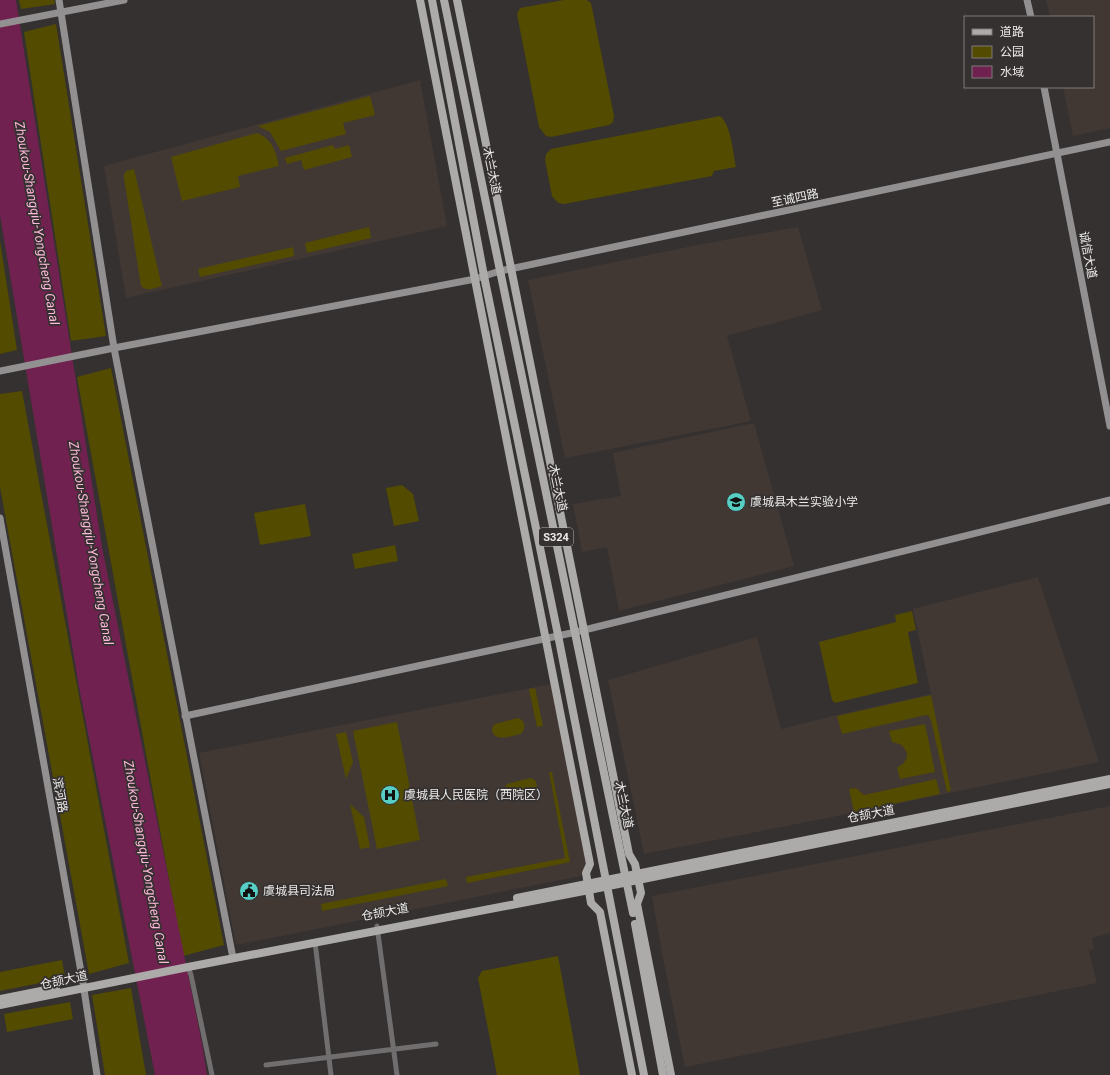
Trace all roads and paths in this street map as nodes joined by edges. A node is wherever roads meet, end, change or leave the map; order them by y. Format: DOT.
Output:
graph roads {
  1 [pos="58,0"];
  2 [pos="124,0"];
  3 [pos="420,0"];
  4 [pos="432,0"];
  5 [pos="444,0"];
  6 [pos="456,0"];
  7 [pos="1027,0"];
  8 [pos="60,12"];
  9 [pos="1031,16"];
  10 [pos="0,24"];
  11 [pos="1044,88"];
  12 [pos="1110,142"];
  13 [pos="1057,153"];
  14 [pos="511,269"];
  15 [pos="500,271"];
  16 [pos="484,276"];
  17 [pos="475,278"];
  18 [pos="114,348"];
  19 [pos="0,371"];
  20 [pos="1110,426"];
  21 [pos="1110,500"];
  22 [pos="0,518"];
  23 [pos="579,631"];
  24 [pos="558,635"];
  25 [pos="545,638"];
  26 [pos="185,716"];
  27 [pos="1110,779"];
  28 [pos="1110,784"];
  29 [pos="638,877"];
  30 [pos="627,879"];
  31 [pos="606,883"];
  32 [pos="589,887"];
  33 [pos="377,928"];
  34 [pos="315,942"];
  35 [pos="232,956"];
  36 [pos="187,965"];
  37 [pos="83,986"];
  38 [pos="0,999"];
  39 [pos="0,1005"];
  40 [pos="436,1044"];
  41 [pos="393,1049"];
  42 [pos="329,1057"];
  43 [pos="266,1065"];
  44 [pos="97,1075"];
  45 [pos="212,1075"];
  46 [pos="331,1075"];
  47 [pos="397,1075"];
  48 [pos="632,1075"];
  49 [pos="644,1075"];
  50 [pos="663,1075"];
  51 [pos="671,1075"];
  1 -- 8 [label="street"];
  2 -- 8 [label="street"];
  3 -- 17 [label="main road"];
  4 -- 16 [label="main road, S324"];
  5 -- 15 [label="main road, 木兰大道 / S324"];
  6 -- 14 [label="main road"];
  7 -- 9 [label="street"];
  8 -- 10 [label="street"];
  8 -- 18 [label="street"];
  11 -- 13 [label="street, 诚信大道"];
  12 -- 13 [label="street, 至诚四路"];
  13 -- 14 [label="street, 至诚四路"];
  13 -- 20 [label="street, 诚信大道"];
  14 -- 15 [label="street, 至诚四路"];
  14 -- 23 [label="main road"];
  15 -- 16 [label="street, 至诚四路"];
  15 -- 23 [label="main road, 木兰大道 / S324"];
  16 -- 17 [label="street, 至诚四路"];
  16 -- 24 [label="main road, S324"];
  17 -- 18 [label="street, 至诚四路"];
  17 -- 25 [label="main road"];
  18 -- 19 [label="street, 至诚四路"];
  18 -- 26 [label="street"];
  21 -- 23 [label="street"];
  22 -- 37 [label="street, 滨河路"];
  23 -- 24 [label="street"];
  23 -- 29 [label="main road"];
  23 -- 30 [label="main road, 木兰大道 / S324"];
  24 -- 25 [label="street"];
  24 -- 31 [label="main road, S324"];
  25 -- 26 [label="street"];
  25 -- 32 [label="main road"];
  26 -- 35 [label="street"];
  27 -- 29 [label="main road, 仓颉大道"];
  28 -- 29 [label="main road, 仓颉大道"];
  29 -- 30 [label="main road, 仓颉大道"];
  29 -- 51 [label="main road"];
  30 -- 31 [label="main road, 仓颉大道"];
  30 -- 50 [label="main road, 木兰大道 / S324"];
  31 -- 32 [label="main road, 仓颉大道"];
  31 -- 49 [label="main road, S324"];
  32 -- 33 [label="main road, 仓颉大道"];
  32 -- 48 [label="main road"];
  33 -- 34 [label="main road, 仓颉大道"];
  33 -- 35 [label="main road, 仓颉大道"];
  33 -- 41 [label="street"];
  34 -- 35 [label="main road, 仓颉大道"];
  34 -- 42 [label="street"];
  35 -- 36 [label="main road, 仓颉大道"];
  36 -- 37 [label="main road, 仓颉大道"];
  36 -- 45 [label="street"];
  37 -- 38 [label="main road, 仓颉大道"];
  37 -- 39 [label="main road, 仓颉大道"];
  37 -- 44 [label="street, 滨河路"];
  40 -- 41 [label="street"];
  41 -- 42 [label="street"];
  41 -- 47 [label="street"];
  42 -- 43 [label="street"];
  42 -- 46 [label="street"];
}
